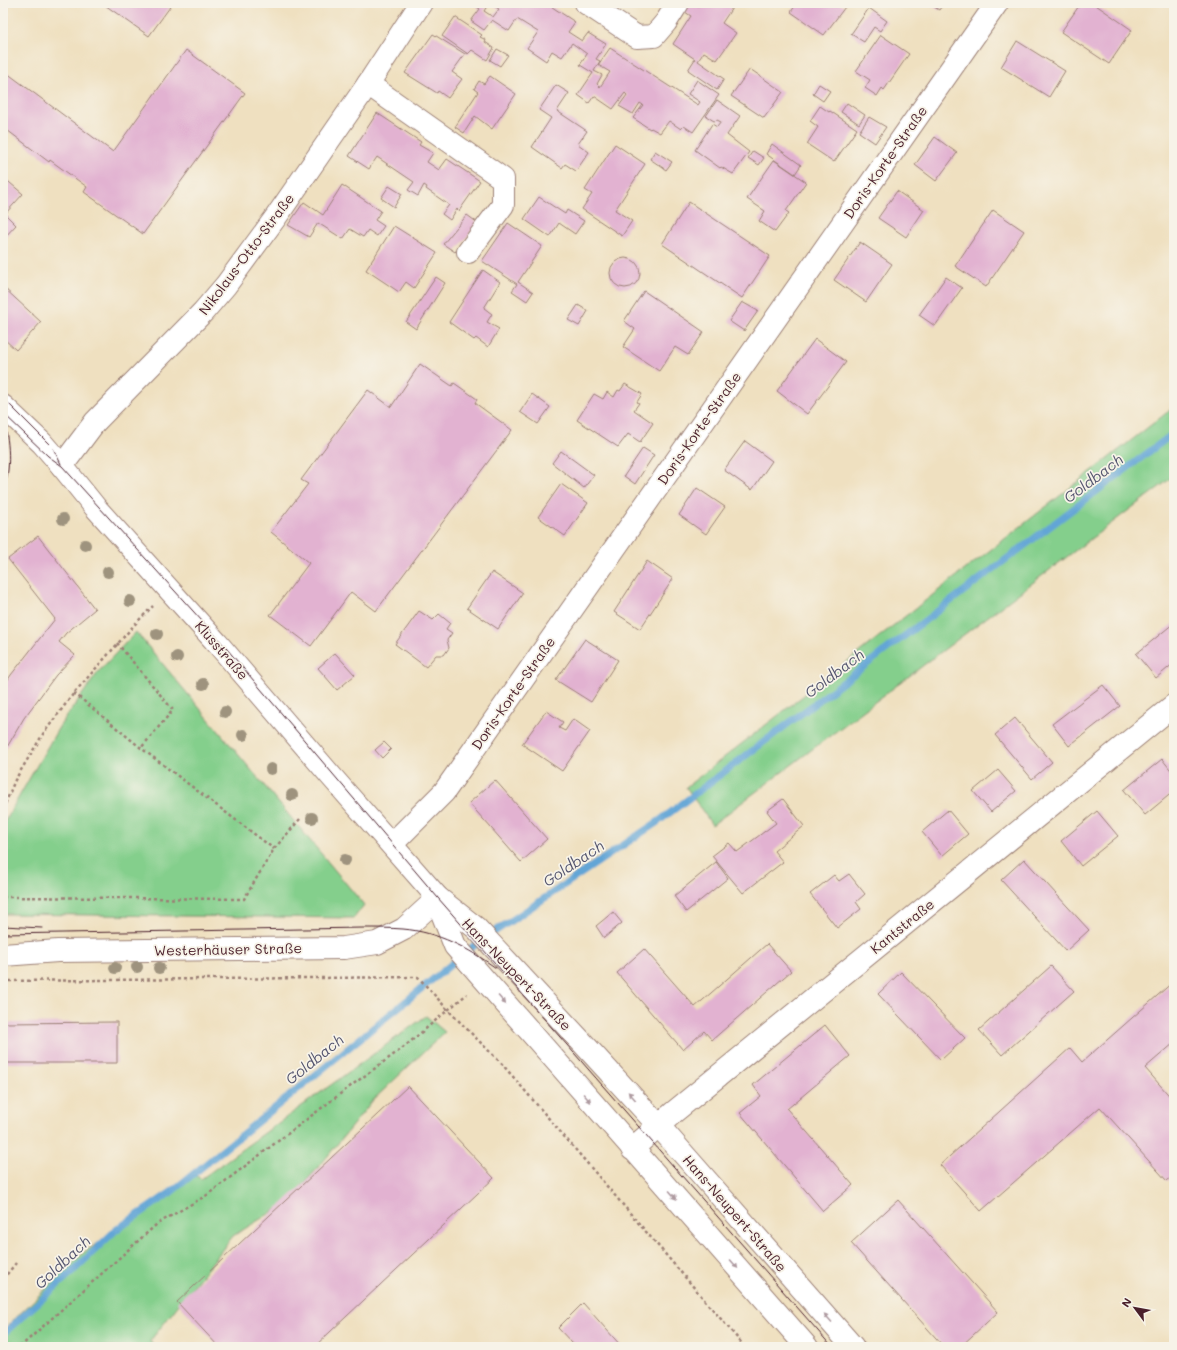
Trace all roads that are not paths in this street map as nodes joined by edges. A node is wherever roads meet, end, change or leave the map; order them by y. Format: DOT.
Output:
graph roads {
  1 [pos="421,3"];
  2 [pos="586,3"];
  3 [pos="678,3"];
  4 [pos="997,3"];
  5 [pos="368,84"];
  6 [pos="468,252"];
  7 [pos="3,406"];
  8 [pos="62,466"];
  9 [pos="1174,705"];
  10 [pos="392,844"];
  11 [pos="438,898"];
  12 [pos="3,955"];
  13 [pos="658,1125"];
  14 [pos="632,1149"];
  15 [pos="807,1347"];
  16 [pos="854,1347"];
  1 -- 5 [label="street, Nikolaus-Otto-Straße"];
  2 -- 3 [label="street"];
  4 -- 10 [label="street, Doris-Korte-Straße"];
  5 -- 6 [label="street"];
  5 -- 8 [label="street, Nikolaus-Otto-Straße"];
  7 -- 8 [label="street, Klusstraße"];
  8 -- 10 [label="street, Klusstraße"];
  9 -- 13 [label="street, Kantstraße"];
  10 -- 11 [label="street, Klusstraße"];
  11 -- 12 [label="street, Westerhäuser Straße"];
  13 -- 11 [label="street, Hans-Neupert-Straße, one-way"];
  11 -- 14 [label="street, Hans-Neupert-Straße, one-way"];
  13 -- 14 [label="street, Kantstraße"];
  16 -- 13 [label="street, Hans-Neupert-Straße, one-way"];
  14 -- 15 [label="street, Hans-Neupert-Straße, one-way"];
}
